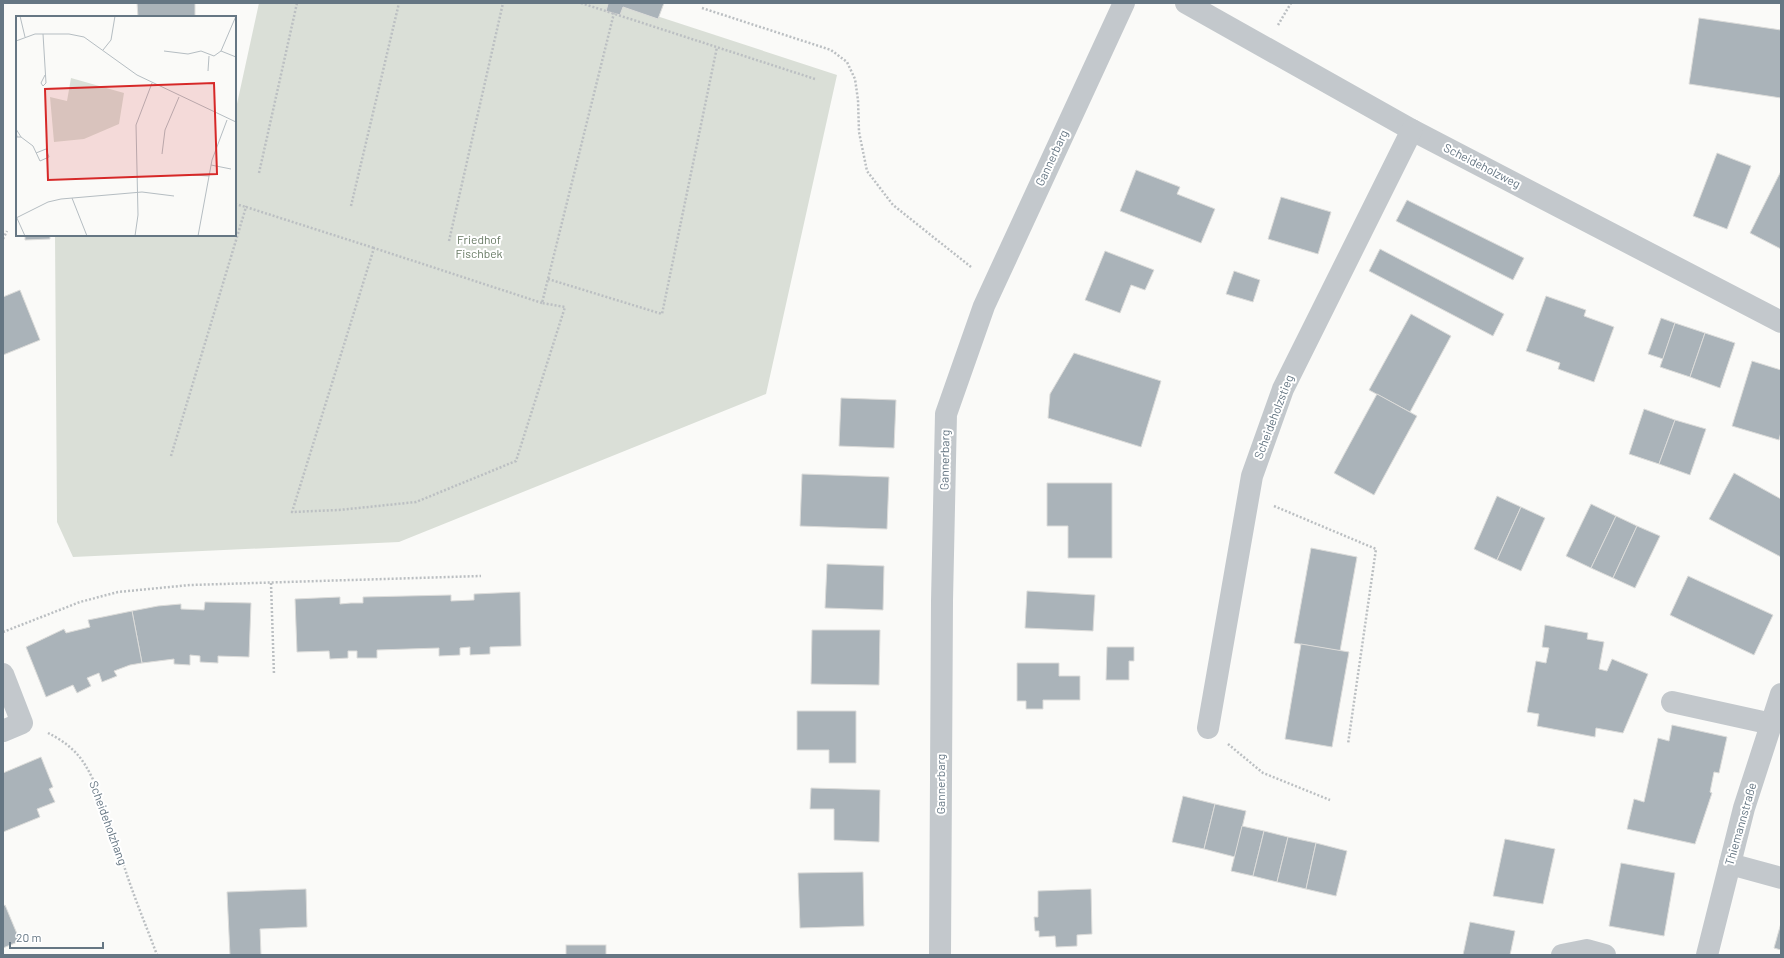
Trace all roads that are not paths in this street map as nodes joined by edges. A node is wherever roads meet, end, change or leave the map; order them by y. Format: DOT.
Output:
graph roads {
  1 [pos="1124,3"];
  2 [pos="1186,3"];
  3 [pos="1412,130"];
  4 [pos="1781,322"];
  5 [pos="3,674"];
  6 [pos="1781,694"];
  7 [pos="1672,702"];
  8 [pos="1772,724"];
  9 [pos="12,727"];
  10 [pos="1208,728"];
  11 [pos="1730,864"];
  12 [pos="1781,878"];
  13 [pos="940,955"];
  14 [pos="1562,955"];
  15 [pos="1606,955"];
  16 [pos="1707,955"];
  1 -- 13 [label="street, Gannerbarg"];
  2 -- 3 [label="street, Scheideholzweg"];
  3 -- 4 [label="street, Scheideholzweg"];
  3 -- 10 [label="street, Scheideholzstieg"];
  5 -- 9 [label="street"];
  6 -- 8 [label="street, Thiemannstraße"];
  7 -- 8 [label="street"];
  8 -- 11 [label="street, Thiemannstraße"];
  11 -- 12 [label="street"];
  11 -- 16 [label="street, Thiemannstraße"];
  14 -- 15 [label="street"];
}
